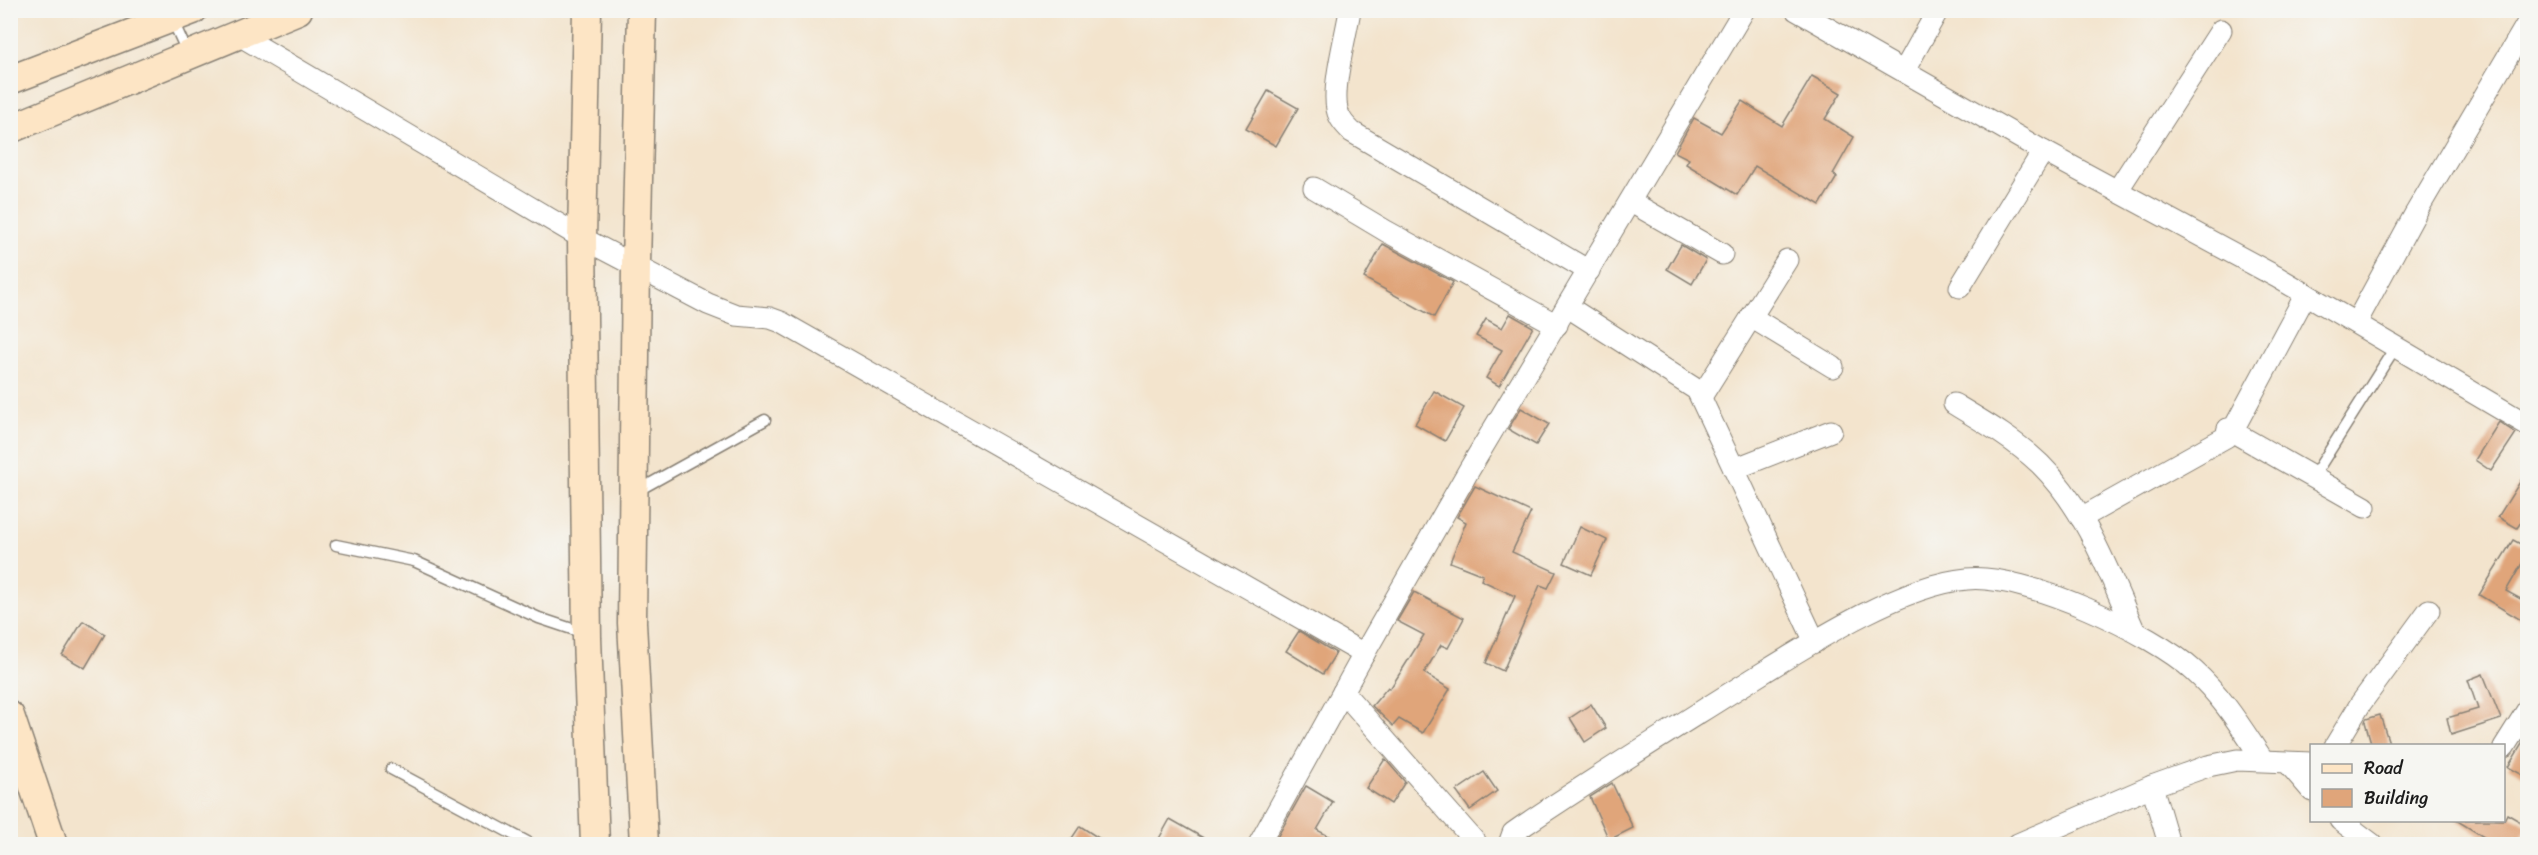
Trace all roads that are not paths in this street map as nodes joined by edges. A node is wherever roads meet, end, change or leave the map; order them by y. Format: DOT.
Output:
graph roads {
  1 [pos="298,10"];
  2 [pos="587,10"];
  3 [pos="642,10"];
  4 [pos="1350,10"];
  5 [pos="1744,10"];
  6 [pos="1796,10"];
  7 [pos="1938,10"];
  8 [pos="178,13"];
  9 [pos="2528,22"];
  10 [pos="2222,30"];
  11 [pos="239,35"];
  12 [pos="188,54"];
  13 [pos="1904,71"];
  14 [pos="10,80"];
  15 [pos="10,129"];
  16 [pos="2043,151"];
  17 [pos="1314,188"];
  18 [pos="2117,191"];
  19 [pos="1631,202"];
  20 [pos="582,238"];
  21 [pos="1722,254"];
  22 [pos="1787,260"];
  23 [pos="636,264"];
  24 [pos="1589,271"];
  25 [pos="1960,287"];
  26 [pos="2307,294"];
  27 [pos="1562,316"];
  28 [pos="1751,317"];
  29 [pos="2356,323"];
  30 [pos="2396,346"];
  31 [pos="1833,367"];
  32 [pos="1701,396"];
  33 [pos="1954,404"];
  34 [pos="765,420"];
  35 [pos="2528,424"];
  36 [pos="2228,429"];
  37 [pos="1831,430"];
  38 [pos="1734,469"];
  39 [pos="2313,477"];
  40 [pos="635,492"];
  41 [pos="2365,507"];
  42 [pos="2081,518"];
  43 [pos="336,546"];
  44 [pos="2429,610"];
  45 [pos="2134,630"];
  46 [pos="587,634"];
  47 [pos="1815,642"];
  48 [pos="1364,654"];
  49 [pos="1343,692"];
  50 [pos="2528,709"];
  51 [pos="10,716"];
  52 [pos="2336,744"];
  53 [pos="2505,745"];
  54 [pos="2263,760"];
  55 [pos="2288,763"];
  56 [pos="2310,763"];
  57 [pos="391,769"];
  58 [pos="2152,786"];
  59 [pos="2310,789"];
  60 [pos="2343,822"];
  61 [pos="53,844"];
  62 [pos="531,844"];
  63 [pos="595,844"];
  64 [pos="645,844"];
  65 [pos="1259,844"];
  66 [pos="1477,844"];
  67 [pos="1509,844"];
  68 [pos="2018,844"];
  69 [pos="2169,844"];
  70 [pos="2372,844"];
  1 -- 11 [label="street"];
  2 -- 20 [label="street"];
  3 -- 23 [label="street"];
  4 -- 24 [label="street"];
  5 -- 19 [label="street"];
  6 -- 13 [label="street"];
  7 -- 13 [label="street"];
  8 -- 12 [label="lane"];
  8 -- 14 [label="street"];
  9 -- 29 [label="street"];
  10 -- 18 [label="street"];
  11 -- 12 [label="street"];
  11 -- 20 [label="street"];
  12 -- 15 [label="street"];
  13 -- 16 [label="street"];
  16 -- 18 [label="street"];
  16 -- 25 [label="street"];
  17 -- 27 [label="street"];
  18 -- 26 [label="street"];
  19 -- 21 [label="street"];
  19 -- 24 [label="street"];
  20 -- 23 [label="street"];
  20 -- 46 [label="street"];
  22 -- 28 [label="street"];
  23 -- 40 [label="street"];
  23 -- 48 [label="street"];
  24 -- 27 [label="street"];
  26 -- 29 [label="street"];
  26 -- 36 [label="street"];
  27 -- 32 [label="street"];
  27 -- 48 [label="street"];
  28 -- 31 [label="street"];
  28 -- 32 [label="street"];
  29 -- 30 [label="street"];
  30 -- 35 [label="street"];
  30 -- 39 [label="lane"];
  32 -- 38 [label="street"];
  33 -- 42 [label="street"];
  34 -- 40 [label="lane"];
  36 -- 39 [label="street"];
  36 -- 42 [label="street"];
  37 -- 38 [label="street"];
  38 -- 47 [label="street"];
  39 -- 41 [label="street"];
  40 -- 64 [label="street"];
  42 -- 45 [label="street"];
  43 -- 46 [label="lane"];
  44 -- 52 [label="street"];
  45 -- 47 [label="street"];
  45 -- 54 [label="street"];
  46 -- 63 [label="street"];
  47 -- 67 [label="street"];
  48 -- 49 [label="street"];
  49 -- 65 [label="street"];
  49 -- 66 [label="street"];
  50 -- 53 [label="street"];
  51 -- 61 [label="street"];
  54 -- 55 [label="street"];
  54 -- 58 [label="street"];
  55 -- 56 [label="street"];
  55 -- 59 [label="street"];
  57 -- 62 [label="lane"];
  58 -- 68 [label="street"];
  58 -- 69 [label="street"];
  60 -- 70 [label="street"];
}
